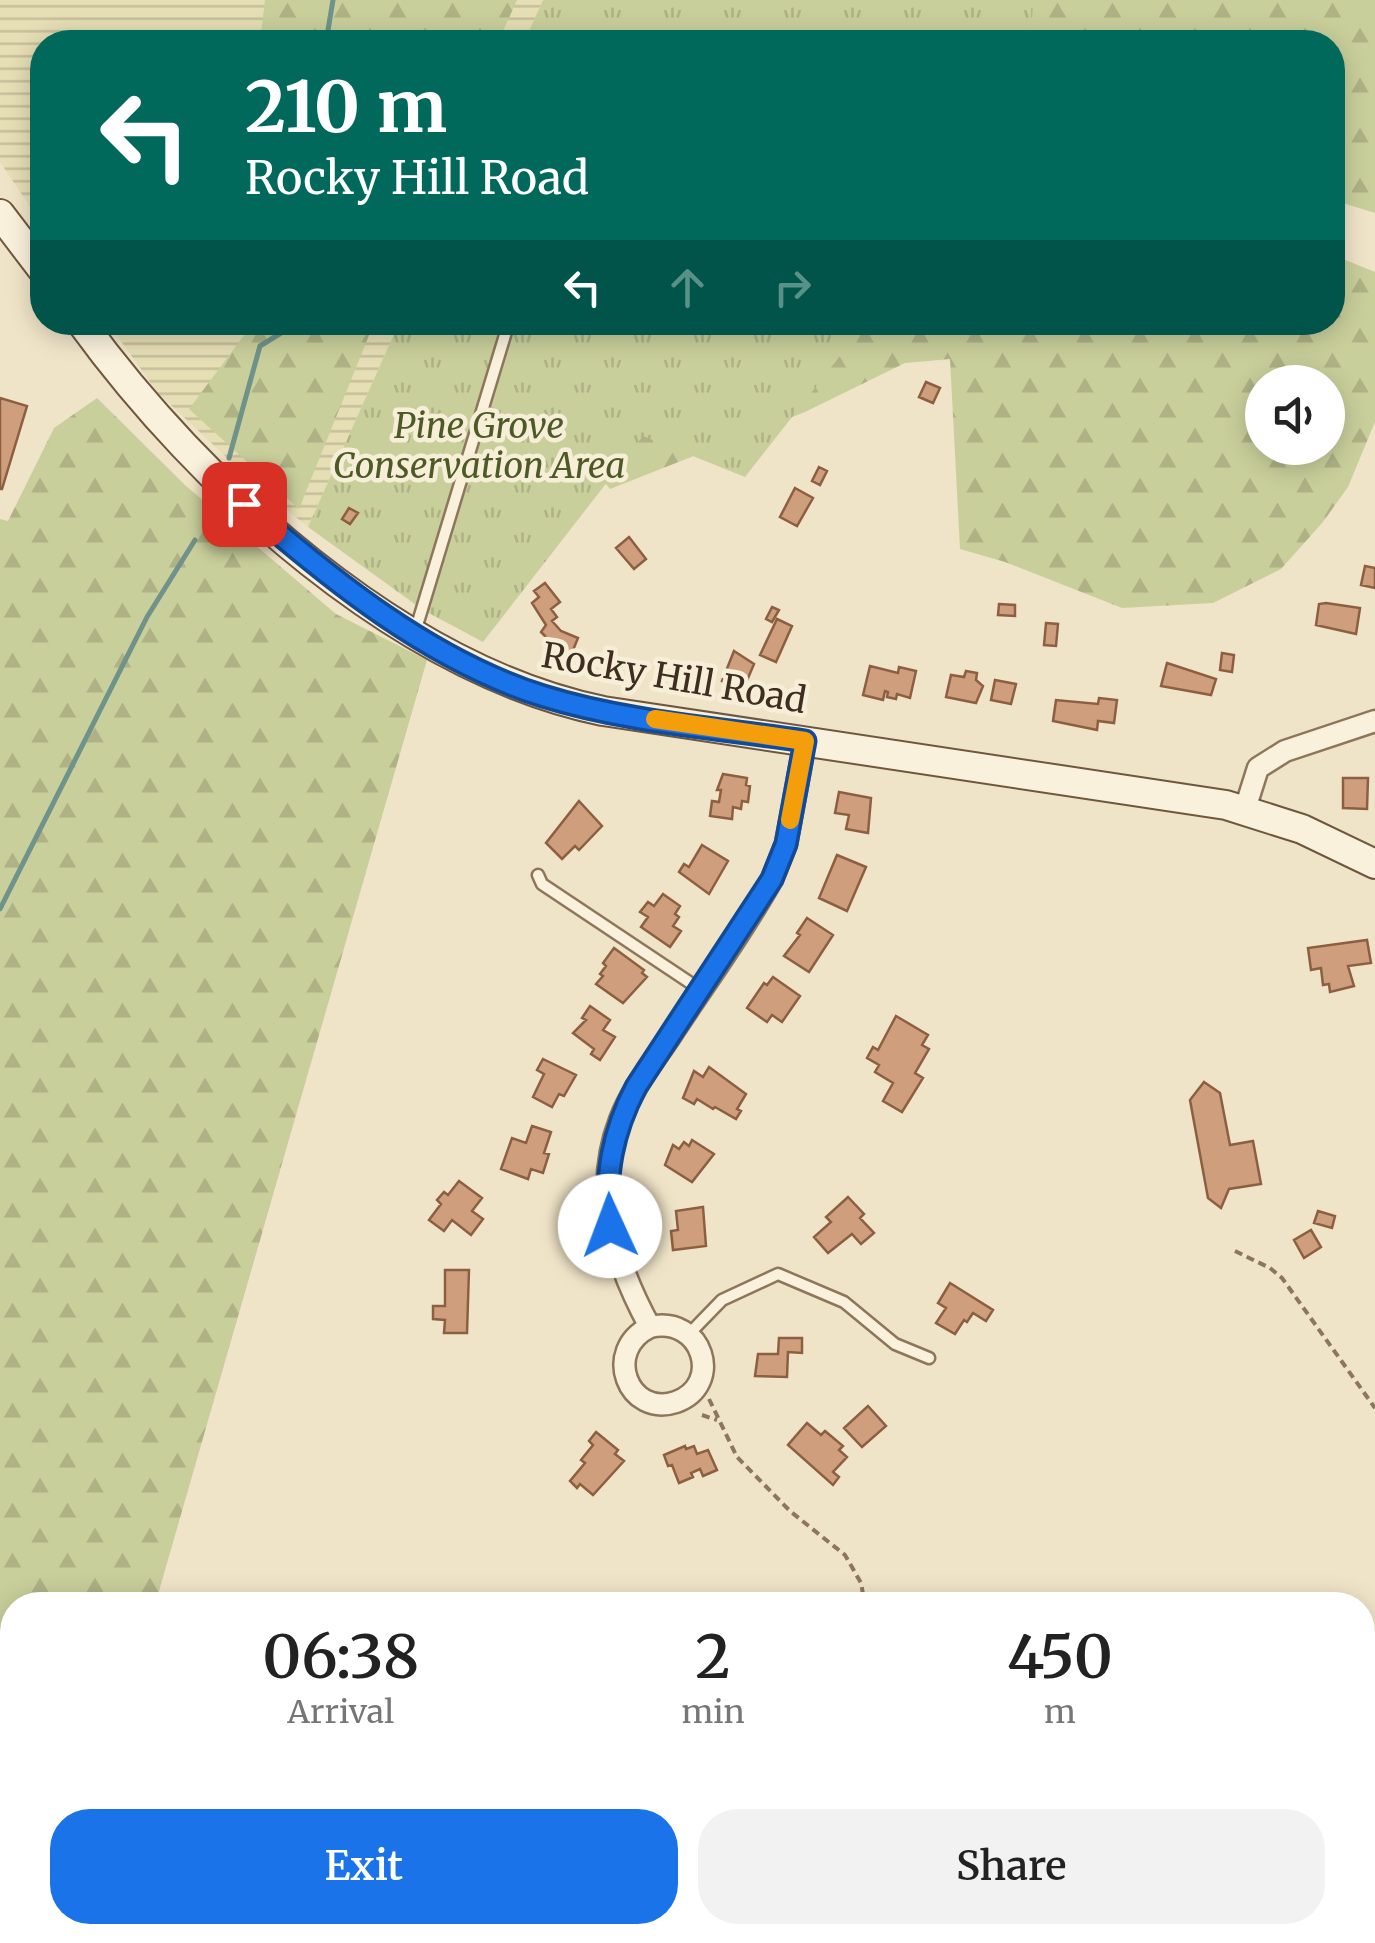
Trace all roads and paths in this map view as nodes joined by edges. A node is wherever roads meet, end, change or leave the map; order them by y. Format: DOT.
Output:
graph roads {
  1 [pos="0,214"];
  2 [pos="30,253"];
  3 [pos="91,335"];
  4 [pos="505,335"];
  5 [pos="414,633"];
  6 [pos="1375,721"];
  7 [pos="805,741"];
  8 [pos="1245,809"];
  9 [pos="1375,864"];
  10 [pos="538,875"];
  11 [pos="701,990"];
  12 [pos="1235,1251"];
  13 [pos="650,1327"];
  14 [pos="689,1334"];
  15 [pos="929,1358"];
  16 [pos="700,1380"];
  17 [pos="1375,1408"];
  18 [pos="702,1414"];
  19 [pos="717,1420"];
  20 [pos="862,1592"];
  1 -- 2 [label="main road"];
  3 -- 5 [label="main road, Rocky Hill Road"];
  4 -- 5 [label="lane"];
  5 -- 7 [label="main road, Rocky Hill Road"];
  6 -- 8 [label="street"];
  7 -- 8 [label="main road, Rocky Hill Road"];
  7 -- 11 [label="street"];
  8 -- 9 [label="main road, Rocky Hill Road"];
  10 -- 11 [label="lane"];
  11 -- 13 [label="street"];
  12 -- 17 [label="path"];
  13 -- 14 [label="street"];
  13 -- 16 [label="street"];
  14 -- 15 [label="lane"];
  14 -- 16 [label="street"];
  16 -- 19 [label="path"];
  18 -- 19 [label="path"];
  19 -- 20 [label="path"];
}
